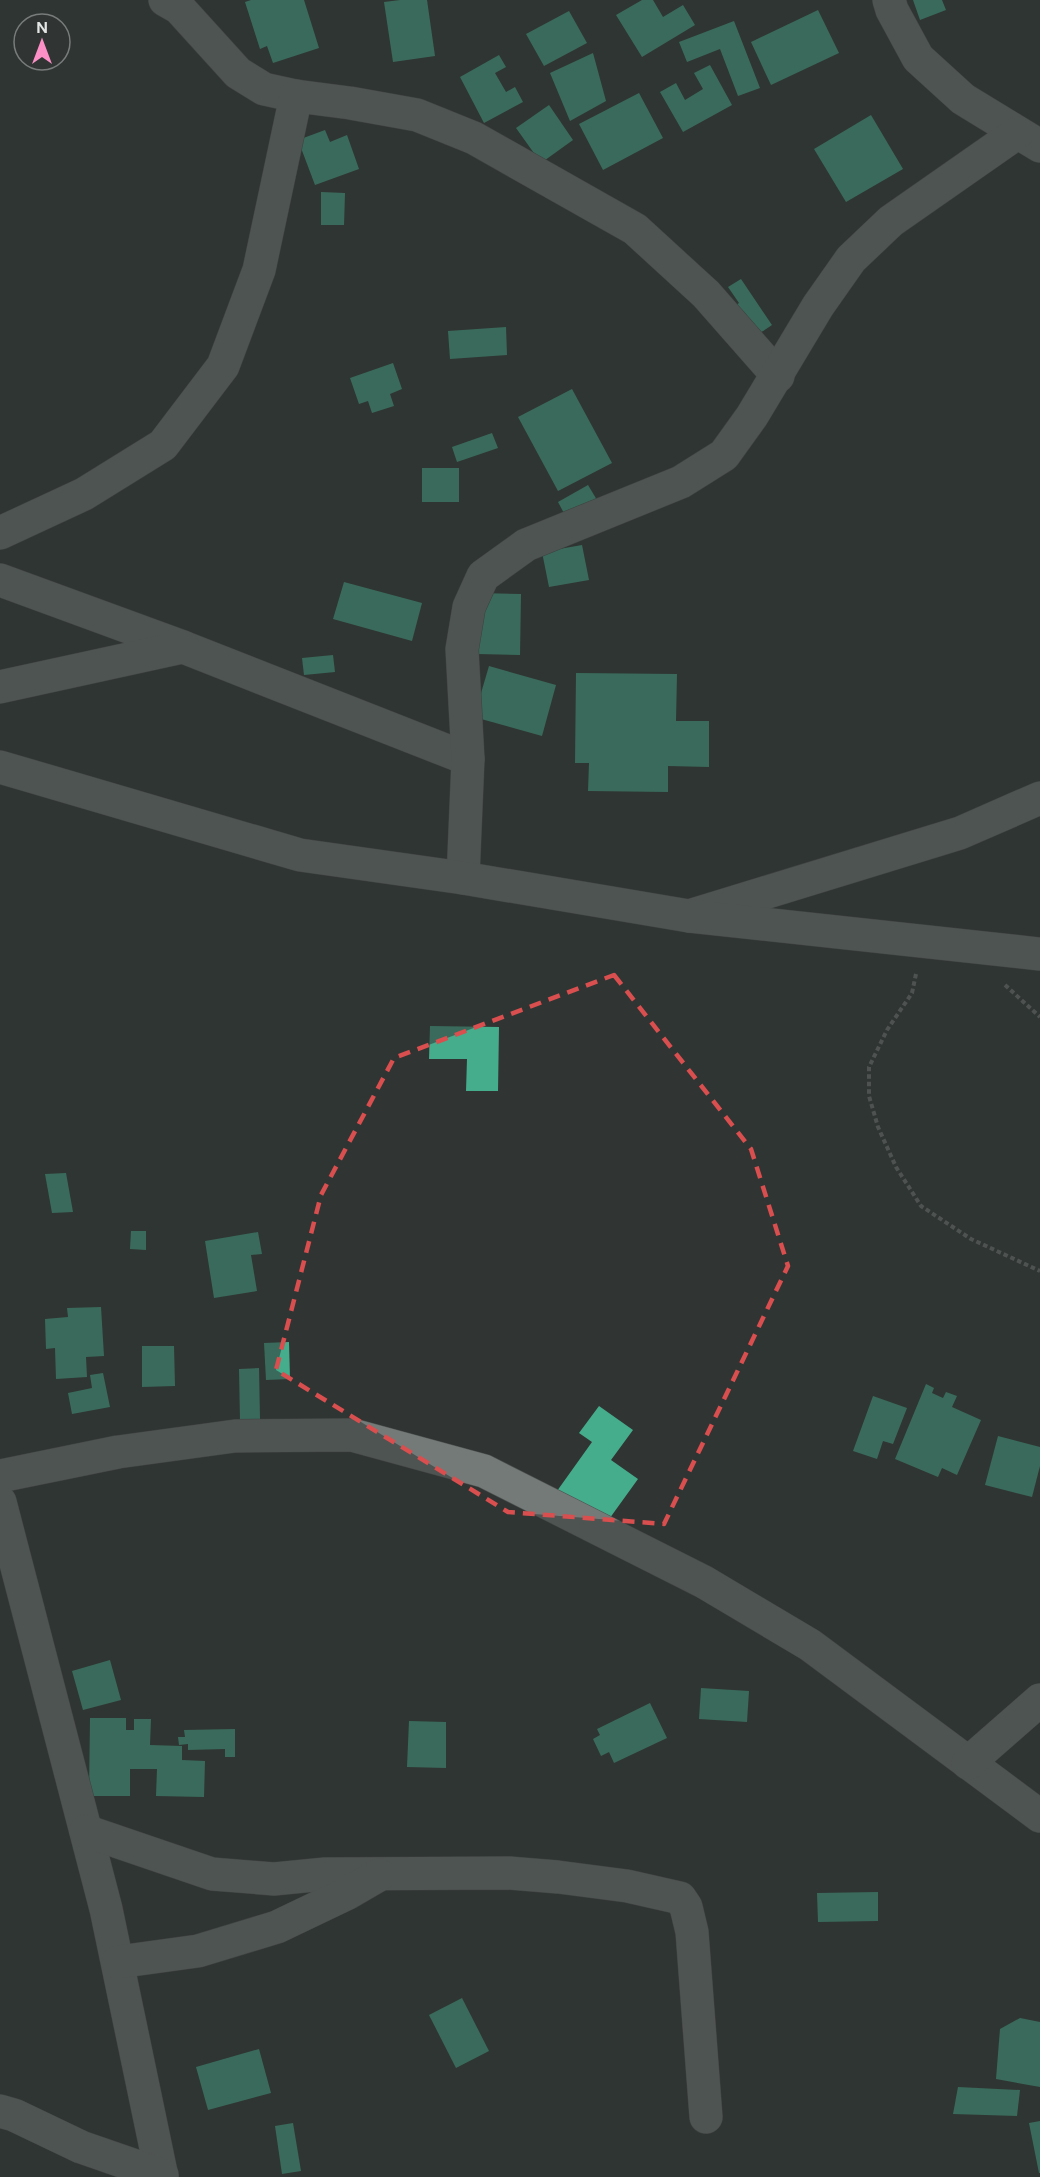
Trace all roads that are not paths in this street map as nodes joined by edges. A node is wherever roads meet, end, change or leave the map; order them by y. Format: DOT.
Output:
graph roads {
  1 [pos="165,0"];
  2 [pos="889,0"];
  3 [pos="296,96"];
  4 [pos="1029,140"];
  5 [pos="777,376"];
  6 [pos="0,533"];
  7 [pos="0,580"];
  8 [pos="183,647"];
  9 [pos="0,687"];
  10 [pos="468,759"];
  11 [pos="0,767"];
  12 [pos="1040,798"];
  13 [pos="463,878"];
  14 [pos="689,916"];
  15 [pos="1040,954"];
  16 [pos="0,1476"];
  17 [pos="0,1502"];
  18 [pos="1040,1700"];
  19 [pos="968,1763"];
  20 [pos="1040,1816"];
  21 [pos="86,1831"];
  22 [pos="381,1874"];
  23 [pos="118,1962"];
  24 [pos="0,2111"];
  25 [pos="706,2117"];
  26 [pos="162,2176"];
  1 -- 3 [label="street"];
  2 -- 4 [label="street"];
  3 -- 5 [label="street"];
  3 -- 6 [label="street"];
  4 -- 5 [label="street"];
  5 -- 10 [label="street"];
  7 -- 8 [label="street"];
  8 -- 9 [label="street"];
  8 -- 10 [label="street"];
  10 -- 13 [label="street"];
  11 -- 13 [label="street"];
  12 -- 14 [label="street"];
  13 -- 14 [label="street"];
  14 -- 15 [label="street"];
  16 -- 19 [label="street"];
  17 -- 21 [label="street"];
  18 -- 19 [label="street"];
  19 -- 20 [label="street"];
  21 -- 22 [label="street"];
  21 -- 23 [label="street"];
  22 -- 23 [label="street"];
  22 -- 25 [label="street"];
  23 -- 26 [label="street"];
  24 -- 26 [label="street"];
}
